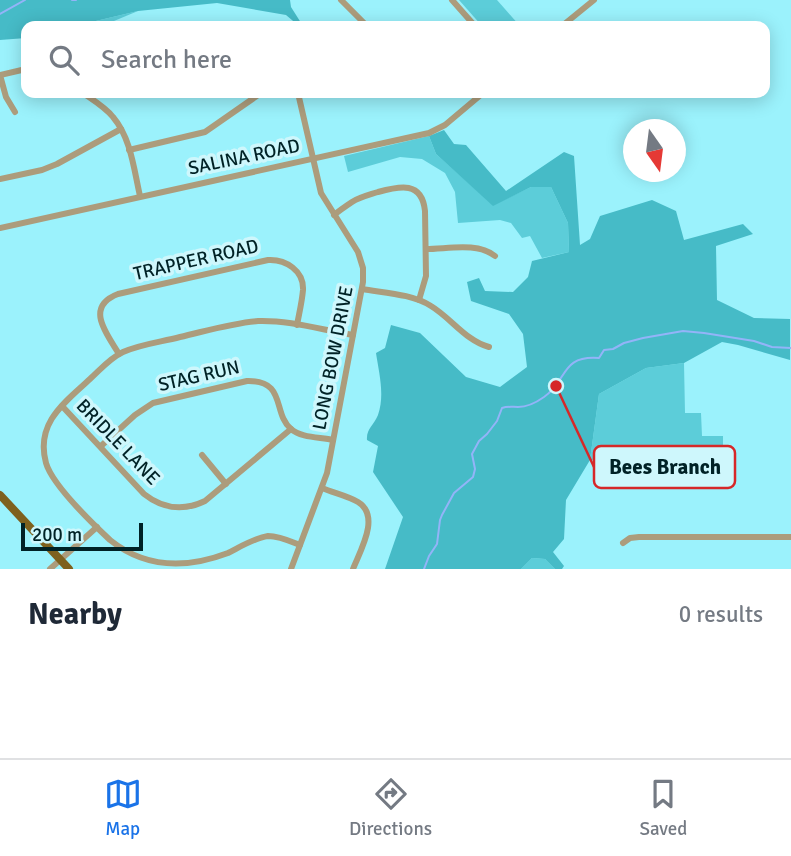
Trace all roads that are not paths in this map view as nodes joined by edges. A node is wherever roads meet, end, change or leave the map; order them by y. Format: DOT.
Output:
graph roads {
  1 [pos="341,0"];
  2 [pos="452,0"];
  3 [pos="594,0"];
  4 [pos="362,21"];
  5 [pos="471,21"];
  6 [pos="568,21"];
  7 [pos="21,70"];
  8 [pos="0,75"];
  9 [pos="95,98"];
  10 [pos="254,98"];
  11 [pos="299,98"];
  12 [pos="477,98"];
  13 [pos="15,111"];
  14 [pos="121,129"];
  15 [pos="129,150"];
  16 [pos="313,158"];
  17 [pos="0,179"];
  18 [pos="140,196"];
  19 [pos="334,215"];
  20 [pos="0,228"];
  21 [pos="426,250"];
  22 [pos="495,256"];
  23 [pos="362,289"];
  24 [pos="419,300"];
  25 [pos="296,325"];
  26 [pos="353,335"];
  27 [pos="489,347"];
  28 [pos="119,354"];
  29 [pos="62,406"];
  30 [pos="291,429"];
  31 [pos="333,440"];
  32 [pos="101,446"];
  33 [pos="202,455"];
  34 [pos="226,484"];
  35 [pos="322,488"];
  36 [pos="0,495"];
  37 [pos="97,527"];
  38 [pos="791,537"];
  39 [pos="623,543"];
  40 [pos="300,545"];
  41 [pos="61,560"];
  42 [pos="177,567"];
  43 [pos="50,569"];
  44 [pos="69,569"];
  45 [pos="291,569"];
  46 [pos="354,569"];
  1 -- 4 [label="street"];
  2 -- 5 [label="street"];
  3 -- 6 [label="street"];
  7 -- 8 [label="street"];
  8 -- 13 [label="street"];
  9 -- 14 [label="street"];
  10 -- 15 [label="street"];
  11 -- 16 [label="street, LONG BOW DRIVE"];
  12 -- 16 [label="street, SALINA ROAD"];
  14 -- 15 [label="street"];
  14 -- 17 [label="street"];
  15 -- 18 [label="street"];
  16 -- 18 [label="street, SALINA ROAD"];
  16 -- 19 [label="street, LONG BOW DRIVE"];
  18 -- 20 [label="street, SALINA ROAD"];
  19 -- 21 [label="street"];
  19 -- 23 [label="street, LONG BOW DRIVE"];
  21 -- 22 [label="street"];
  21 -- 24 [label="street"];
  23 -- 24 [label="street"];
  23 -- 26 [label="street, LONG BOW DRIVE"];
  24 -- 27 [label="street"];
  25 -- 26 [label="street"];
  25 -- 28 [label="street"];
  25 -- 28 [label="street, TRAPPER ROAD"];
  26 -- 31 [label="street, LONG BOW DRIVE"];
  28 -- 29 [label="street"];
  29 -- 32 [label="street, BRIDLE LANE"];
  29 -- 37 [label="street"];
  30 -- 31 [label="street"];
  30 -- 32 [label="street, STAG RUN"];
  30 -- 34 [label="street, BRIDLE LANE"];
  31 -- 35 [label="street, LONG BOW DRIVE"];
  32 -- 34 [label="street, BRIDLE LANE"];
  33 -- 34 [label="street"];
  35 -- 40 [label="street, LONG BOW DRIVE"];
  35 -- 46 [label="street"];
  36 -- 41 [label="main road"];
  37 -- 41 [label="street"];
  37 -- 42 [label="street"];
  38 -- 39 [label="street"];
  40 -- 42 [label="street"];
  40 -- 45 [label="street, LONG BOW DRIVE"];
  41 -- 43 [label="street"];
  41 -- 44 [label="main road"];
}
